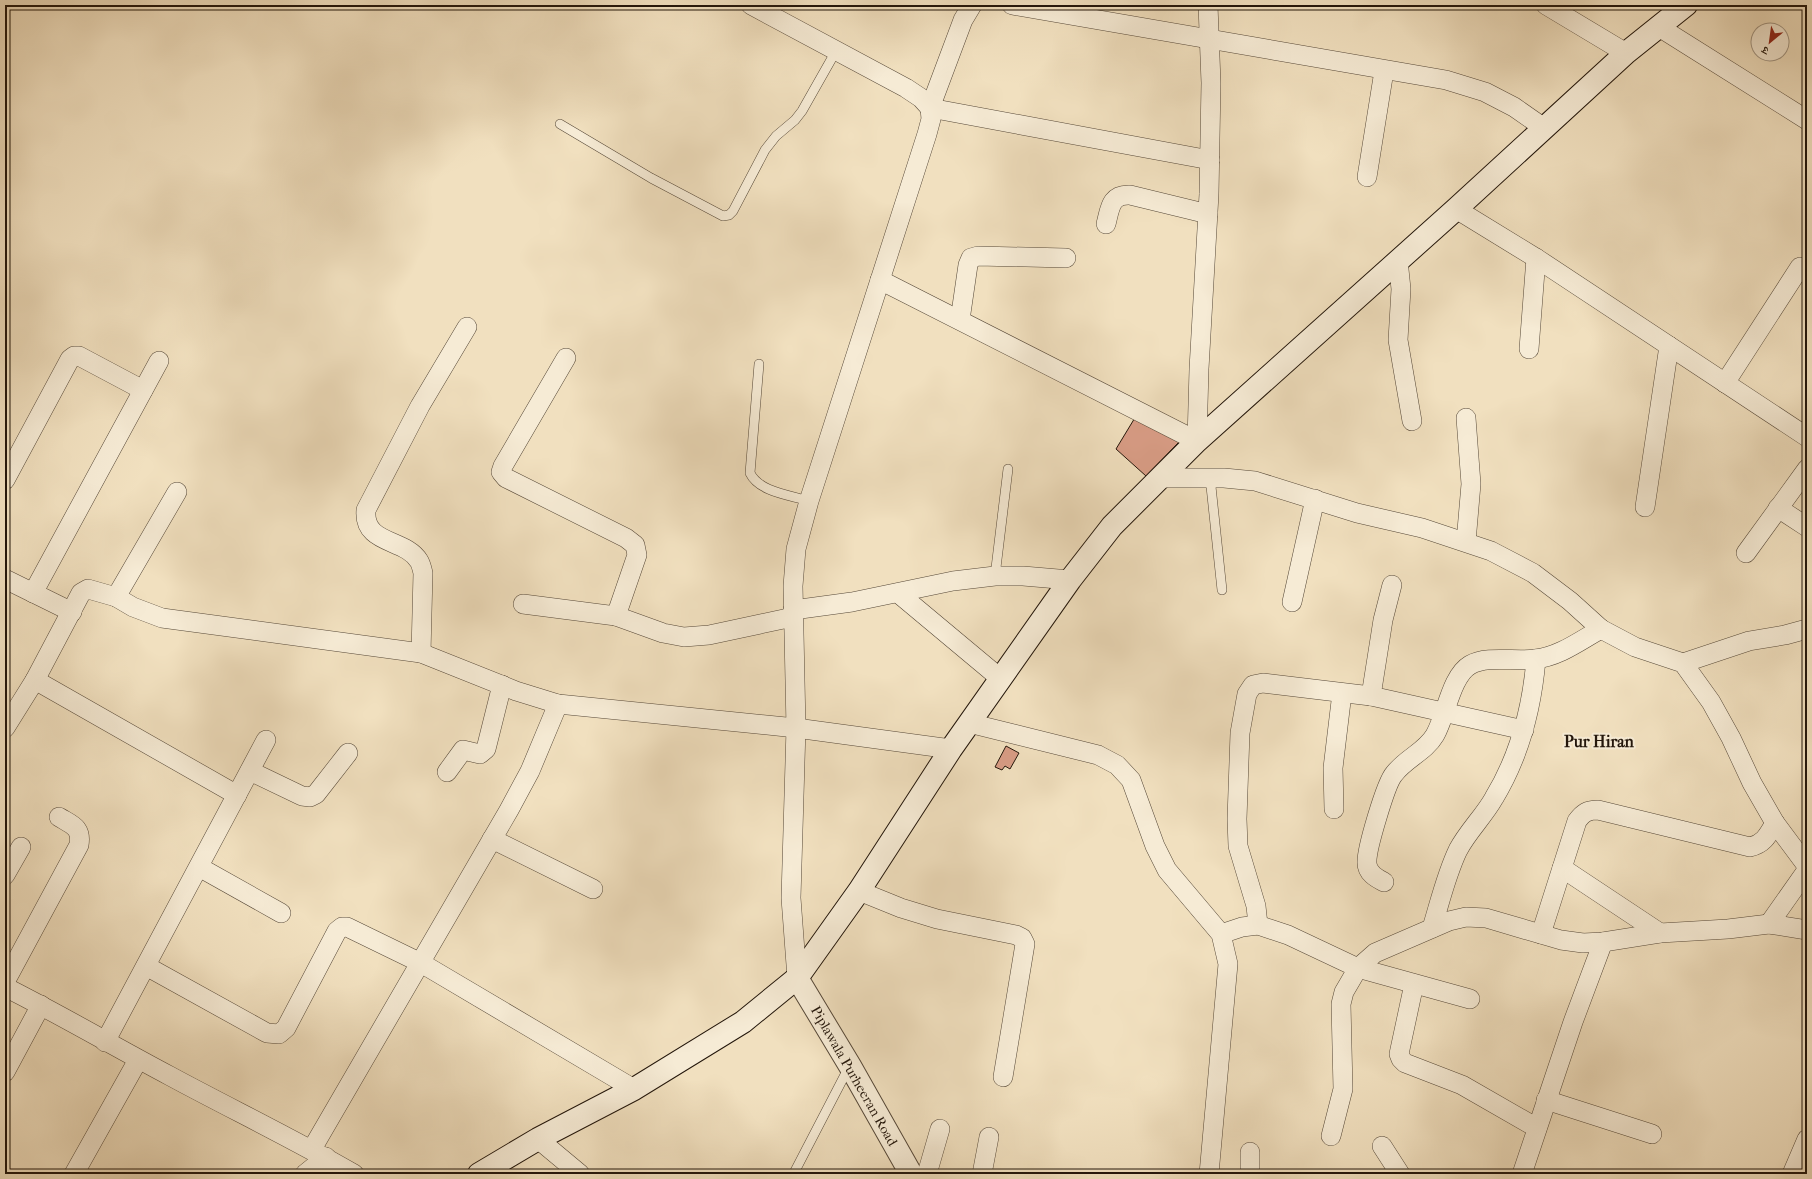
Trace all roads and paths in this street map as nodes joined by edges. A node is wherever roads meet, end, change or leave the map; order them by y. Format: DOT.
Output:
graph roads {
  1 [pos="972,5"];
  2 [pos="1012,5"];
  3 [pos="1208,5"];
  4 [pos="1546,5"];
  5 [pos="1686,5"];
  6 [pos="760,7"];
  7 [pos="1659,27"];
  8 [pos="1208,38"];
  9 [pos="836,51"];
  10 [pos="1626,53"];
  11 [pos="1384,71"];
  12 [pos="930,108"];
  13 [pos="1807,120"];
  14 [pos="560,124"];
  15 [pos="1544,128"];
  16 [pos="1210,160"];
  17 [pos="1367,177"];
  18 [pos="1456,209"];
  19 [pos="1208,214"];
  20 [pos="1106,224"];
  21 [pos="1066,258"];
  22 [pos="1536,258"];
  23 [pos="1398,260"];
  24 [pos="1800,267"];
  25 [pos="880,280"];
  26 [pos="960,320"];
  27 [pos="467,327"];
  28 [pos="1669,346"];
  29 [pos="1529,349"];
  30 [pos="566,358"];
  31 [pos="159,362"];
  32 [pos="759,364"];
  33 [pos="1725,383"];
  34 [pos="143,390"];
  35 [pos="1466,418"];
  36 [pos="1412,421"];
  37 [pos="1806,434"];
  38 [pos="1197,441"];
  39 [pos="1008,469"];
  40 [pos="1807,469"];
  41 [pos="1210,477"];
  42 [pos="1159,478"];
  43 [pos="5,480"];
  44 [pos="178,492"];
  45 [pos="1315,499"];
  46 [pos="809,501"];
  47 [pos="1645,507"];
  48 [pos="1778,508"];
  49 [pos="1807,527"];
  50 [pos="1466,542"];
  51 [pos="1746,553"];
  52 [pos="995,576"];
  53 [pos="5,579"];
  54 [pos="1070,580"];
  55 [pos="1392,585"];
  56 [pos="1222,590"];
  57 [pos="33,593"];
  58 [pos="898,593"];
  59 [pos="116,597"];
  60 [pos="1292,602"];
  61 [pos="523,604"];
  62 [pos="72,612"];
  63 [pos="793,613"];
  64 [pos="616,616"];
  65 [pos="1601,629"];
  66 [pos="1807,629"];
  67 [pos="421,653"];
  68 [pos="1536,660"];
  69 [pos="1683,663"];
  70 [pos="1001,679"];
  71 [pos="35,680"];
  72 [pos="502,685"];
  73 [pos="1342,693"];
  74 [pos="1371,696"];
  75 [pos="558,704"];
  76 [pos="1445,713"];
  77 [pos="970,723"];
  78 [pos="5,728"];
  79 [pos="796,728"];
  80 [pos="1524,730"];
  81 [pos="266,740"];
  82 [pos="951,749"];
  83 [pos="348,753"];
  84 [pos="250,771"];
  85 [pos="447,772"];
  86 [pos="238,796"];
  87 [pos="1334,809"];
  88 [pos="59,817"];
  89 [pos="1775,823"];
  90 [pos="492,839"];
  91 [pos="21,847"];
  92 [pos="1807,866"];
  93 [pos="199,867"];
  94 [pos="1562,868"];
  95 [pos="1807,870"];
  96 [pos="5,875"];
  97 [pos="1384,882"];
  98 [pos="593,889"];
  99 [pos="859,891"];
  100 [pos="281,914"];
  101 [pos="1769,924"];
  102 [pos="1258,925"];
  103 [pos="1432,928"];
  104 [pos="1807,930"];
  105 [pos="1660,933"];
  106 [pos="1222,934"];
  107 [pos="1542,934"];
  108 [pos="1603,942"];
  109 [pos="421,962"];
  110 [pos="146,966"];
  111 [pos="1358,968"];
  112 [pos="797,978"];
  113 [pos="5,982"];
  114 [pos="1414,984"];
  115 [pos="5,987"];
  116 [pos="1470,999"];
  117 [pos="41,1005"];
  118 [pos="106,1042"];
  119 [pos="138,1060"];
  120 [pos="850,1066"];
  121 [pos="5,1072"];
  122 [pos="1003,1077"];
  123 [pos="634,1089"];
  124 [pos="1546,1100"];
  125 [pos="1537,1128"];
  126 [pos="940,1129"];
  127 [pos="1652,1134"];
  128 [pos="1331,1136"];
  129 [pos="989,1137"];
  130 [pos="538,1139"];
  131 [pos="1807,1140"];
  132 [pos="1382,1146"];
  133 [pos="1250,1152"];
  134 [pos="319,1153"];
  135 [pos="795,1171"];
  136 [pos="74,1174"];
  137 [pos="305,1174"];
  138 [pos="354,1174"];
  139 [pos="479,1174"];
  140 [pos="580,1174"];
  141 [pos="911,1174"];
  142 [pos="927,1174"];
  143 [pos="982,1174"];
  144 [pos="1208,1174"];
  145 [pos="1250,1174"];
  146 [pos="1400,1174"];
  147 [pos="1522,1174"];
  148 [pos="1792,1174"];
  1 -- 12 [label="street"];
  2 -- 8 [label="street"];
  3 -- 8 [label="street"];
  4 -- 10 [label="street"];
  5 -- 7 [label="main road"];
  6 -- 9 [label="street"];
  7 -- 10 [label="main road"];
  7 -- 13 [label="street"];
  8 -- 11 [label="street"];
  8 -- 16 [label="street"];
  9 -- 12 [label="street"];
  9 -- 14 [label="lane"];
  10 -- 15 [label="main road"];
  11 -- 15 [label="street"];
  11 -- 17 [label="street"];
  12 -- 16 [label="street"];
  12 -- 25 [label="street"];
  15 -- 18 [label="main road"];
  16 -- 19 [label="street"];
  18 -- 22 [label="street"];
  18 -- 23 [label="main road"];
  19 -- 20 [label="street"];
  19 -- 38 [label="street"];
  21 -- 26 [label="street"];
  22 -- 28 [label="street"];
  22 -- 29 [label="street"];
  23 -- 36 [label="street"];
  23 -- 38 [label="main road"];
  24 -- 33 [label="street"];
  25 -- 26 [label="street"];
  25 -- 46 [label="street"];
  26 -- 38 [label="street"];
  27 -- 67 [label="street"];
  28 -- 33 [label="street"];
  28 -- 47 [label="street"];
  30 -- 64 [label="street"];
  31 -- 34 [label="street"];
  32 -- 46 [label="lane"];
  33 -- 37 [label="street"];
  34 -- 43 [label="street"];
  34 -- 57 [label="street"];
  35 -- 50 [label="street"];
  38 -- 42 [label="main road"];
  39 -- 52 [label="lane"];
  40 -- 48 [label="street"];
  41 -- 42 [label="street"];
  41 -- 45 [label="street"];
  41 -- 56 [label="lane"];
  42 -- 54 [label="main road"];
  44 -- 59 [label="street"];
  45 -- 50 [label="street"];
  45 -- 60 [label="street"];
  46 -- 63 [label="street"];
  48 -- 49 [label="street"];
  48 -- 51 [label="street"];
  50 -- 65 [label="street"];
  52 -- 54 [label="street"];
  52 -- 58 [label="street"];
  53 -- 57 [label="street"];
  54 -- 70 [label="main road"];
  55 -- 74 [label="street"];
  57 -- 62 [label="street"];
  58 -- 63 [label="street"];
  58 -- 70 [label="street"];
  59 -- 62 [label="street"];
  59 -- 67 [label="street"];
  61 -- 64 [label="street"];
  62 -- 71 [label="street"];
  63 -- 64 [label="street"];
  63 -- 79 [label="street"];
  65 -- 68 [label="street"];
  65 -- 69 [label="street"];
  66 -- 69 [label="street"];
  67 -- 72 [label="street"];
  68 -- 76 [label="street"];
  68 -- 80 [label="street"];
  69 -- 89 [label="street"];
  70 -- 77 [label="main road"];
  71 -- 78 [label="street"];
  71 -- 86 [label="street"];
  72 -- 75 [label="street"];
  72 -- 85 [label="street"];
  73 -- 74 [label="street"];
  73 -- 87 [label="street"];
  73 -- 102 [label="street"];
  74 -- 76 [label="street"];
  75 -- 79 [label="street"];
  75 -- 90 [label="street"];
  76 -- 80 [label="street"];
  76 -- 97 [label="street"];
  77 -- 82 [label="main road"];
  77 -- 106 [label="street"];
  79 -- 82 [label="street"];
  79 -- 112 [label="street"];
  80 -- 103 [label="street"];
  81 -- 84 [label="street"];
  82 -- 99 [label="main road"];
  83 -- 84 [label="street"];
  84 -- 86 [label="street"];
  86 -- 93 [label="street"];
  88 -- 113 [label="street"];
  89 -- 92 [label="street"];
  89 -- 94 [label="street"];
  90 -- 98 [label="street"];
  90 -- 109 [label="street"];
  91 -- 96 [label="street"];
  93 -- 100 [label="street"];
  93 -- 110 [label="street"];
  94 -- 105 [label="street"];
  94 -- 107 [label="street"];
  95 -- 101 [label="street"];
  99 -- 112 [label="main road"];
  99 -- 122 [label="street"];
  101 -- 104 [label="street"];
  101 -- 105 [label="street"];
  102 -- 106 [label="street"];
  102 -- 111 [label="street"];
  103 -- 107 [label="street"];
  103 -- 111 [label="street"];
  105 -- 108 [label="street"];
  106 -- 144 [label="street"];
  107 -- 108 [label="street"];
  108 -- 124 [label="street"];
  109 -- 110 [label="street"];
  109 -- 123 [label="street"];
  109 -- 134 [label="street"];
  110 -- 118 [label="street"];
  111 -- 114 [label="street"];
  111 -- 128 [label="street"];
  112 -- 120 [label="main road, Piplawala Purheeran Road"];
  112 -- 123 [label="main road"];
  114 -- 116 [label="street"];
  114 -- 125 [label="street"];
  115 -- 117 [label="street"];
  117 -- 118 [label="street"];
  117 -- 121 [label="street"];
  118 -- 119 [label="street"];
  119 -- 134 [label="street"];
  119 -- 136 [label="street"];
  120 -- 135 [label="lane"];
  120 -- 141 [label="main road, Piplawala Purheeran Road"];
  123 -- 130 [label="main road"];
  124 -- 125 [label="street"];
  124 -- 127 [label="street"];
  125 -- 147 [label="street"];
  126 -- 142 [label="street"];
  129 -- 143 [label="street"];
  130 -- 139 [label="main road"];
  130 -- 140 [label="street"];
  131 -- 148 [label="street"];
  132 -- 146 [label="street"];
  133 -- 145 [label="street"];
  134 -- 137 [label="street"];
  134 -- 138 [label="street"];
}
